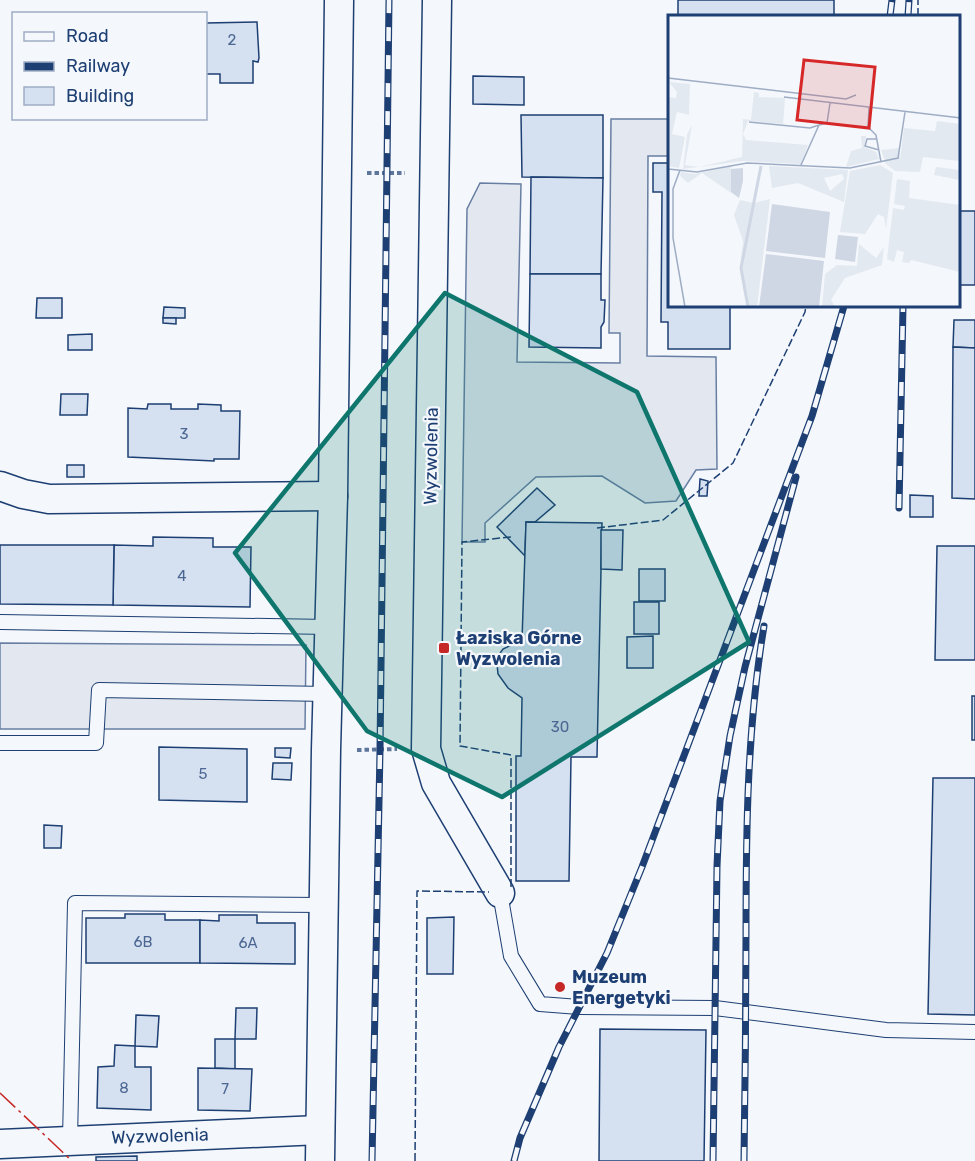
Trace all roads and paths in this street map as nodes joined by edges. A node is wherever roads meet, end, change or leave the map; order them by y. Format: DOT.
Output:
graph roads {
  1 [pos="339,0"];
  2 [pos="437,0"];
  3 [pos="336,172"];
  4 [pos="435,174"];
  5 [pos="0,486"];
  6 [pos="333,496"];
  7 [pos="0,622"];
  8 [pos="329,627"];
  9 [pos="327,694"];
  10 [pos="0,743"];
  11 [pos="426,749"];
  12 [pos="326,750"];
  13 [pos="500,893"];
  14 [pos="323,905"];
  15 [pos="975,1032"];
  16 [pos="320,1130"];
  17 [pos="69,1140"];
  18 [pos="0,1144"];
  19 [pos="320,1161"];
  1 -- 3 [label="street"];
  2 -- 4 [label="street, Wyzwolenia"];
  3 -- 4 [label="path"];
  3 -- 6 [label="street"];
  4 -- 11 [label="street, Wyzwolenia"];
  5 -- 6 [label="street"];
  6 -- 8 [label="street"];
  7 -- 8 [label="lane"];
  8 -- 9 [label="street"];
  9 -- 10 [label="lane"];
  9 -- 12 [label="street"];
  11 -- 12 [label="path"];
  11 -- 13 [label="street, Wyzwolenia"];
  12 -- 14 [label="street"];
  13 -- 15 [label="lane"];
  14 -- 16 [label="street"];
  14 -- 17 [label="lane"];
  16 -- 17 [label="street, Wyzwolenia"];
  16 -- 19 [label="street"];
  17 -- 18 [label="street, Wyzwolenia"];
}
